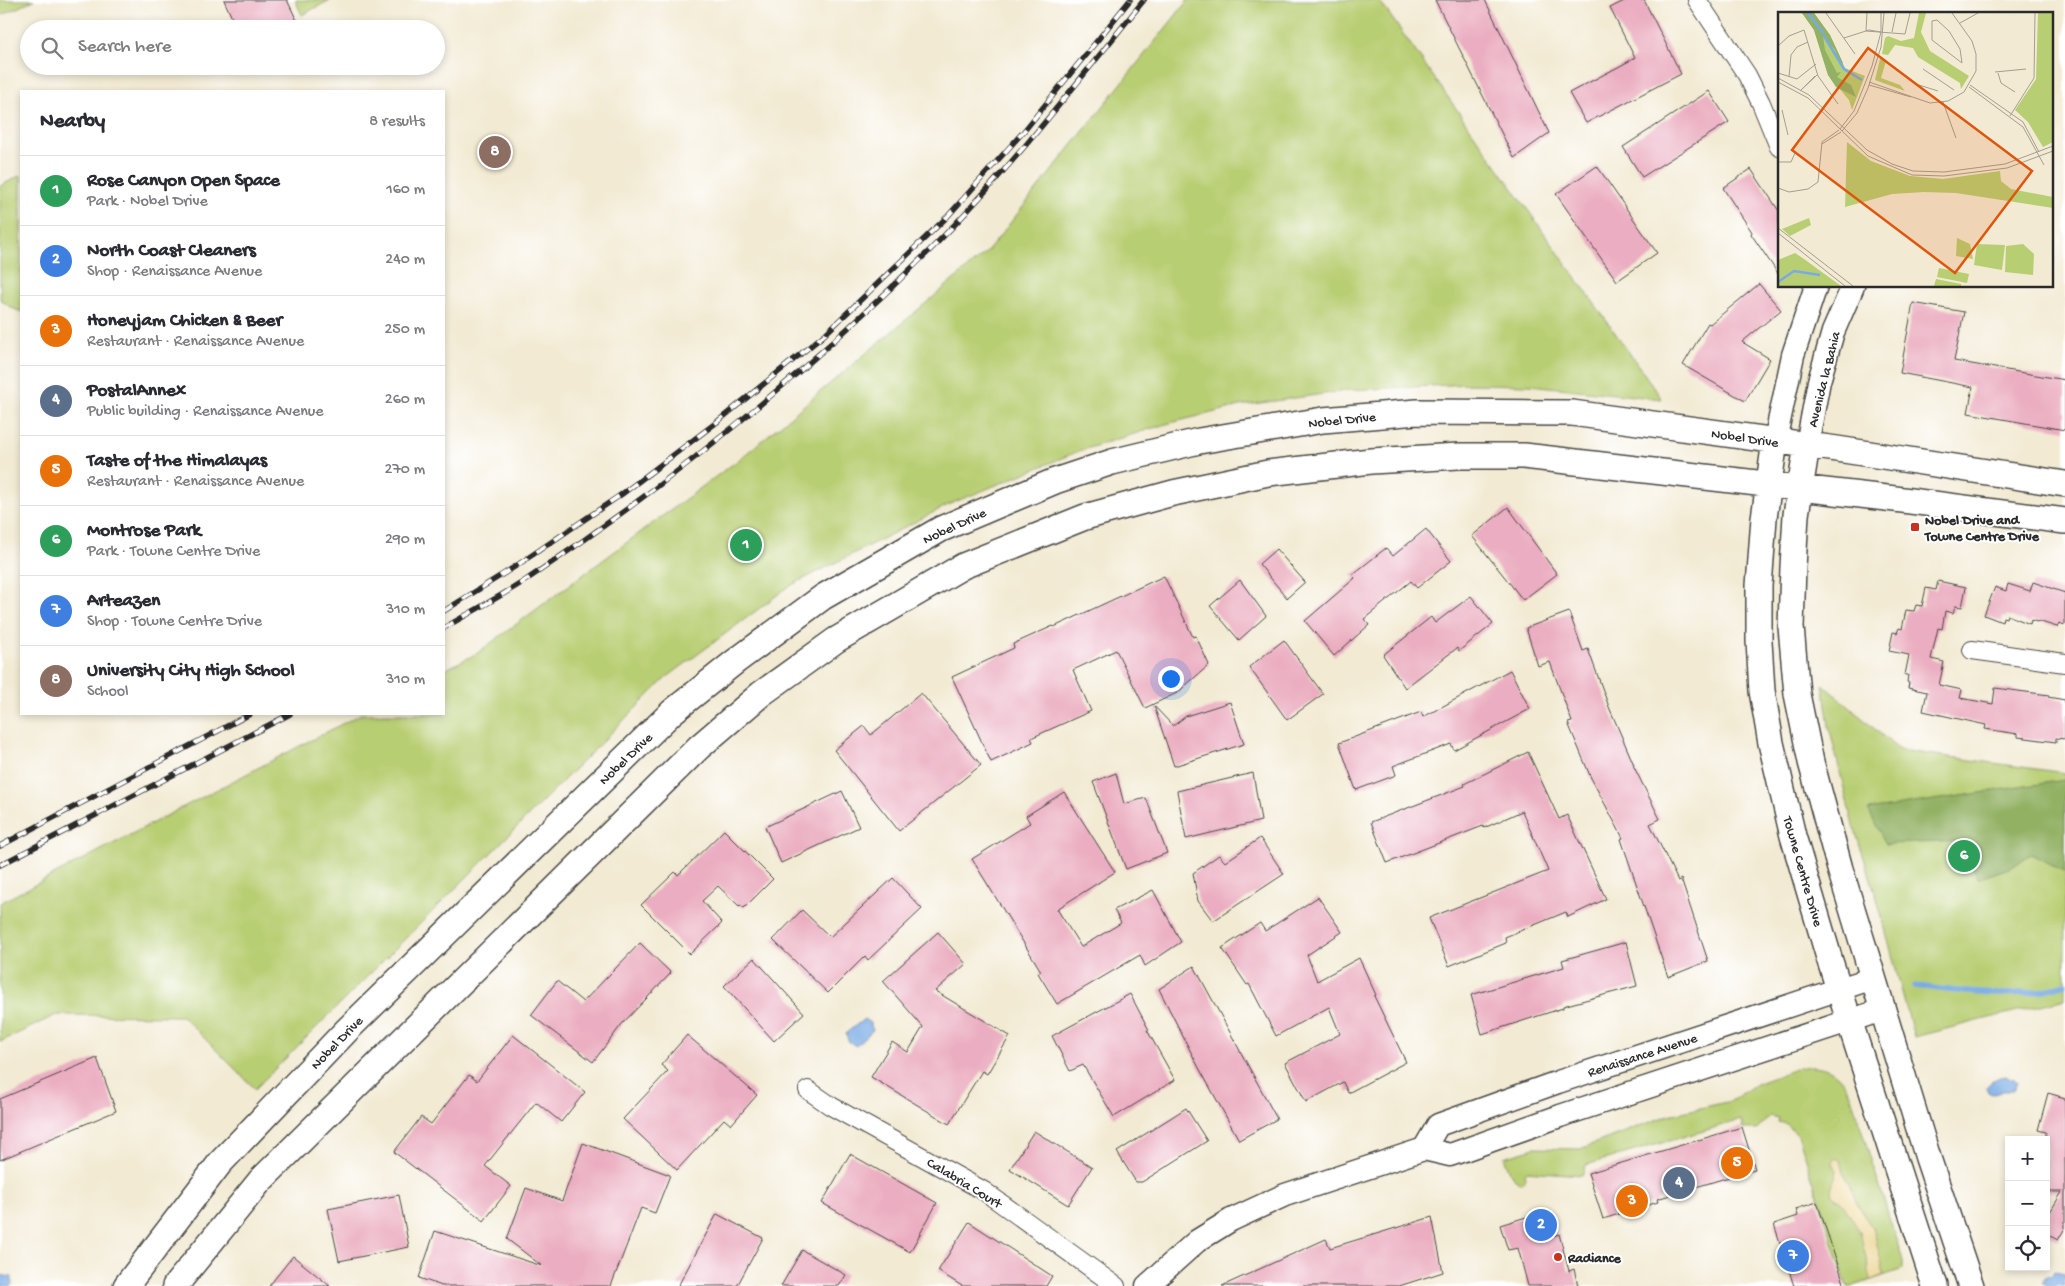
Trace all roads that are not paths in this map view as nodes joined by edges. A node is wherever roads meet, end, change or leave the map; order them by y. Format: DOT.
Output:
graph roads {
  1 [pos="1697,0"];
  2 [pos="1778,144"];
  3 [pos="1815,288"];
  4 [pos="1852,288"];
  5 [pos="1775,441"];
  6 [pos="1807,445"];
  7 [pos="2065,484"];
  8 [pos="1769,485"];
  9 [pos="1800,488"];
  10 [pos="2065,520"];
  11 [pos="1972,650"];
  12 [pos="2065,663"];
  13 [pos="1874,978"];
  14 [pos="1840,989"];
  15 [pos="1882,1010"];
  16 [pos="1849,1021"];
  17 [pos="808,1090"];
  18 [pos="1424,1149"];
  19 [pos="126,1286"];
  20 [pos="175,1286"];
  21 [pos="1116,1286"];
  22 [pos="1147,1286"];
  23 [pos="1935,1286"];
  24 [pos="1971,1286"];
  1 -- 2 [label="street"];
  3 -- 5 [label="street"];
  4 -- 6 [label="street, Avenida la Bahia"];
  5 -- 6 [label="main road, Nobel Drive"];
  5 -- 8 [label="main road, Towne Centre Drive"];
  5 -- 19 [label="main road, Nobel Drive"];
  6 -- 7 [label="main road, Nobel Drive"];
  6 -- 9 [label="main road"];
  8 -- 9 [label="main road"];
  8 -- 14 [label="main road, Towne Centre Drive"];
  8 -- 20 [label="main road"];
  9 -- 10 [label="main road"];
  9 -- 13 [label="main road"];
  11 -- 12 [label="street"];
  13 -- 14 [label="street, Renaissance Avenue"];
  13 -- 15 [label="main road"];
  14 -- 16 [label="main road, Towne Centre Drive"];
  14 -- 18 [label="street, Renaissance Avenue"];
  15 -- 16 [label="street"];
  15 -- 24 [label="main road"];
  16 -- 18 [label="street"];
  16 -- 23 [label="main road, Towne Centre Drive"];
  17 -- 21 [label="street, Calabria Court"];
  18 -- 22 [label="street"];
}
